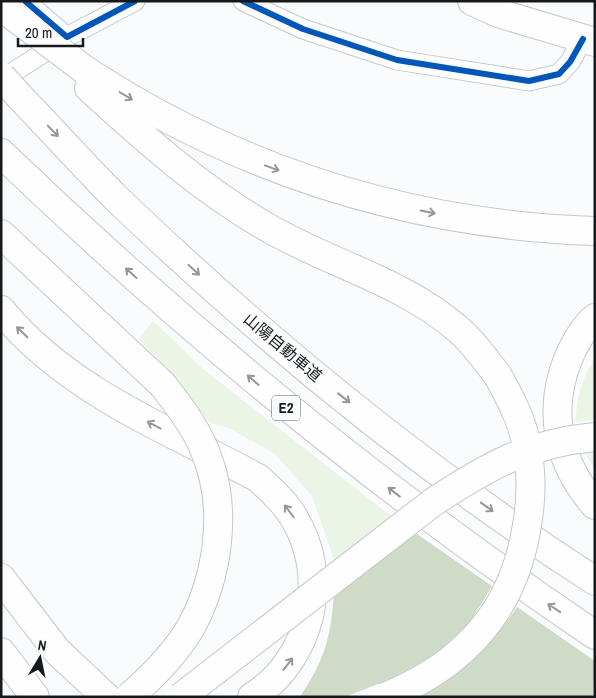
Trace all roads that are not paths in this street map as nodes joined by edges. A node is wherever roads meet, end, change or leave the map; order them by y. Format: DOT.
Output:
graph roads {
  1 [pos="135,1"];
  2 [pos="243,1"];
  3 [pos="472,1"];
  4 [pos="11,6"];
  5 [pos="67,37"];
  6 [pos="589,40"];
  7 [pos="80,73"];
  8 [pos="7,84"];
  9 [pos="1,153"];
  10 [pos="595,231"];
  11 [pos="1,234"];
  12 [pos="1,310"];
  13 [pos="595,318"];
  14 [pos="595,437"];
  15 [pos="595,505"];
  16 [pos="1,578"];
  17 [pos="595,582"];
  18 [pos="595,635"];
  19 [pos="1,652"];
  20 [pos="96,688"];
  21 [pos="35,696"];
  22 [pos="119,697"];
  23 [pos="129,697"];
  24 [pos="181,697"];
  25 [pos="252,697"];
  26 [pos="386,697"];
  1 -- 5 [label="street"];
  2 -- 6 [label="street"];
  3 -- 6 [label="main road"];
  4 -- 5 [label="street"];
  4 -- 7 [label="main road, bridge"];
  5 -- 8 [label="street"];
  7 -- 10 [label="main road, one-way"];
  7 -- 26 [label="main road, bridge"];
  8 -- 17 [label="main road, 山陽自動車道, one-way"];
  18 -- 9 [label="main road, E2, one-way"];
  11 -- 23 [label="main road, bridge"];
  25 -- 12 [label="main road, one-way"];
  13 -- 15 [label="main road"];
  14 -- 24 [label="main road, bridge"];
  16 -- 20 [label="main road"];
  19 -- 21 [label="main road"];
  20 -- 22 [label="main road"];
}
